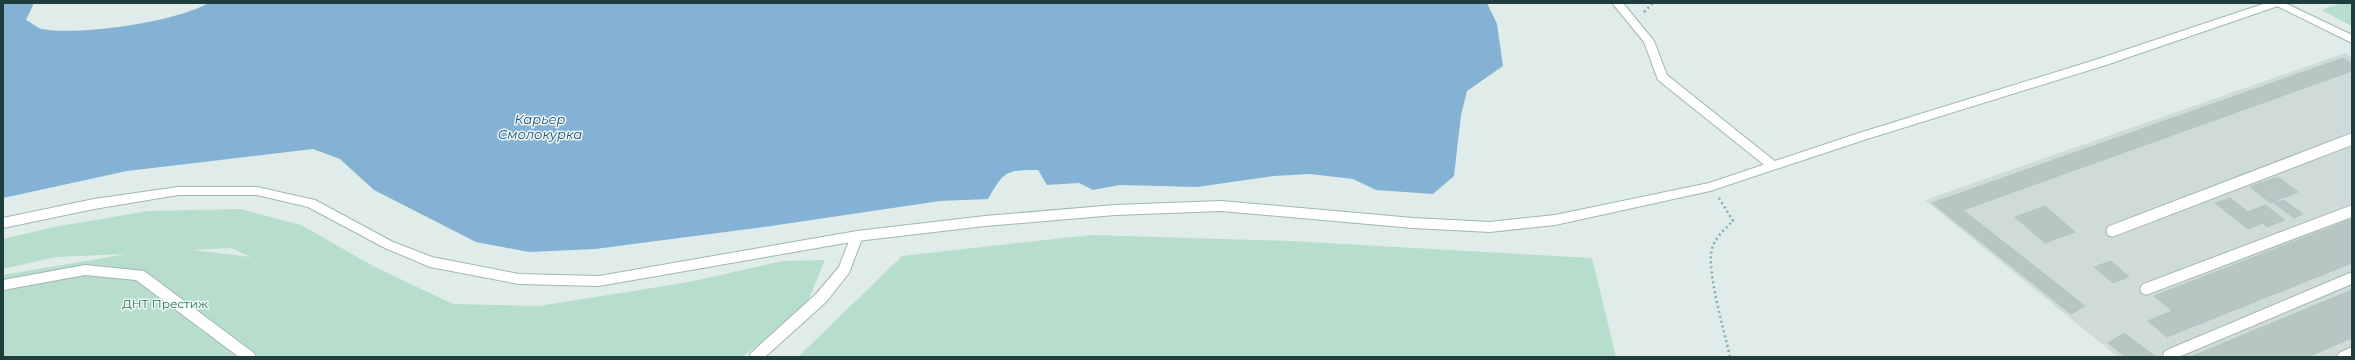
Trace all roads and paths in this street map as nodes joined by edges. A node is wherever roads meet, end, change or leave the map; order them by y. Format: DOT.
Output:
graph roads {
  1 [pos="1617,3"];
  2 [pos="2276,3"];
  3 [pos="2352,39"];
  4 [pos="2352,139"];
  5 [pos="1772,165"];
  6 [pos="1710,187"];
  7 [pos="2352,211"];
  8 [pos="3,223"];
  9 [pos="2112,230"];
  10 [pos="857,236"];
  11 [pos="2352,278"];
  12 [pos="3,285"];
  13 [pos="2146,289"];
  14 [pos="2352,353"];
  15 [pos="249,357"];
  16 [pos="756,357"];
  17 [pos="1730,357"];
  18 [pos="2172,357"];
  19 [pos="2343,357"];
  1 -- 5 [label="street"];
  2 -- 3 [label="street"];
  2 -- 5 [label="street"];
  4 -- 9 [label="lane"];
  5 -- 6 [label="street"];
  6 -- 10 [label="street"];
  6 -- 17 [label="path"];
  7 -- 13 [label="lane"];
  8 -- 10 [label="street"];
  10 -- 16 [label="street"];
  11 -- 18 [label="lane"];
  12 -- 15 [label="street"];
  14 -- 19 [label="lane"];
}
